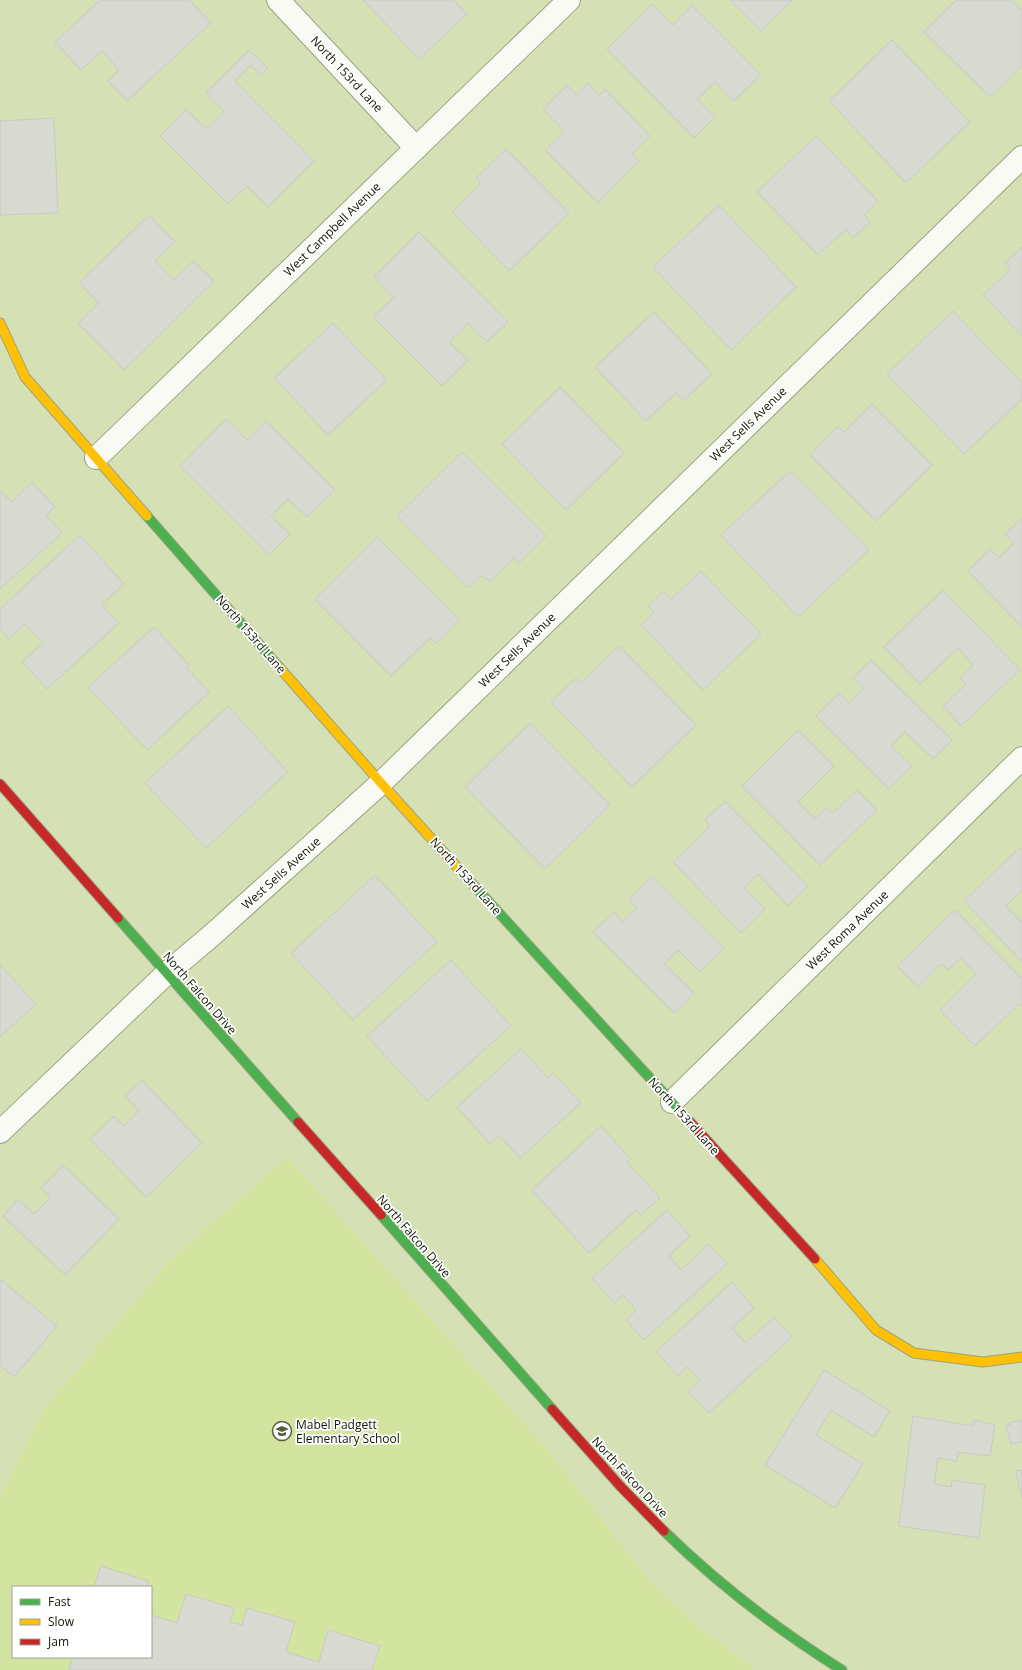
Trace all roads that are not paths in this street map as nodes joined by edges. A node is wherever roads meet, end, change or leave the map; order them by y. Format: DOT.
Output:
graph roads {
  1 [pos="278,0"];
  2 [pos="568,0"];
  3 [pos="416,148"];
  4 [pos="1022,157"];
  5 [pos="0,323"];
  6 [pos="96,458"];
  7 [pos="1022,758"];
  8 [pos="381,783"];
  9 [pos="0,784"];
  10 [pos="167,973"];
  11 [pos="672,1102"];
  12 [pos="0,1132"];
  13 [pos="1022,1357"];
  14 [pos="842,1670"];
  1 -- 3 [label="street, North 153rd Lane"];
  2 -- 3 [label="street, West Campbell Avenue"];
  3 -- 6 [label="street, West Campbell Avenue"];
  4 -- 8 [label="street, West Sells Avenue"];
  5 -- 6 [label="street, North 153rd Lane"];
  6 -- 8 [label="street, North 153rd Lane"];
  7 -- 11 [label="street, West Roma Avenue"];
  8 -- 10 [label="street, West Sells Avenue"];
  8 -- 11 [label="street, North 153rd Lane"];
  9 -- 10 [label="street, North Falcon Drive"];
  10 -- 12 [label="street, West Sells Avenue"];
  10 -- 14 [label="street, North Falcon Drive"];
  11 -- 13 [label="street, North 153rd Lane"];
}
